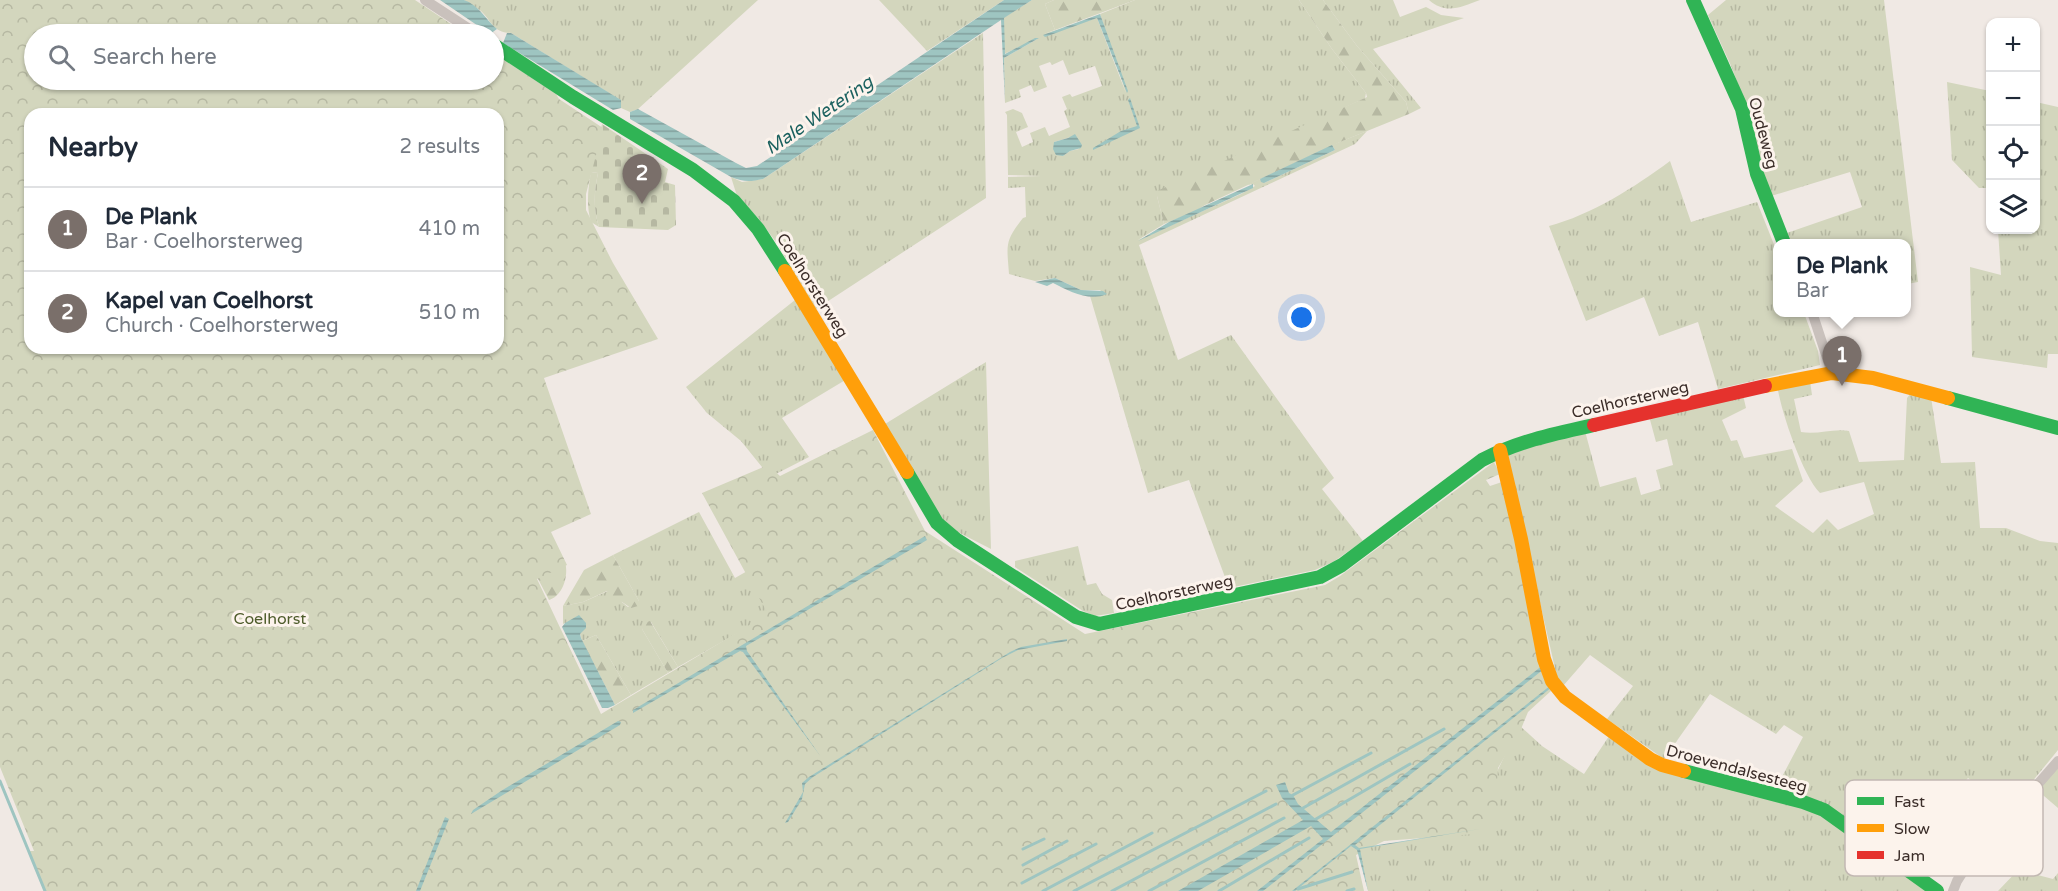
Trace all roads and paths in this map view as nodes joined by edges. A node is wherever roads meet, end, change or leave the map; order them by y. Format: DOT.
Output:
graph roads {
  1 [pos="425,0"];
  2 [pos="1694,0"];
  3 [pos="462,24"];
  4 [pos="504,52"];
  5 [pos="1782,239"];
  6 [pos="1814,317"];
  7 [pos="1832,373"];
  8 [pos="2058,428"];
  9 [pos="1500,450"];
  10 [pos="2058,761"];
  11 [pos="2042,780"];
  12 [pos="1845,825"];
  13 [pos="1916,876"];
  14 [pos="1961,876"];
  15 [pos="1937,891"];
  16 [pos="1953,891"];
  1 -- 3 [label="street"];
  2 -- 5 [label="street, Oudeweg"];
  4 -- 9 [label="street, Coelhorsterweg"];
  6 -- 7 [label="street"];
  7 -- 8 [label="street, Coelhorsterweg"];
  7 -- 9 [label="street, Coelhorsterweg"];
  9 -- 12 [label="street, Droevendalsesteeg"];
  10 -- 11 [label="street"];
  13 -- 15 [label="street, Droevendalsesteeg"];
  14 -- 16 [label="street"];
}
